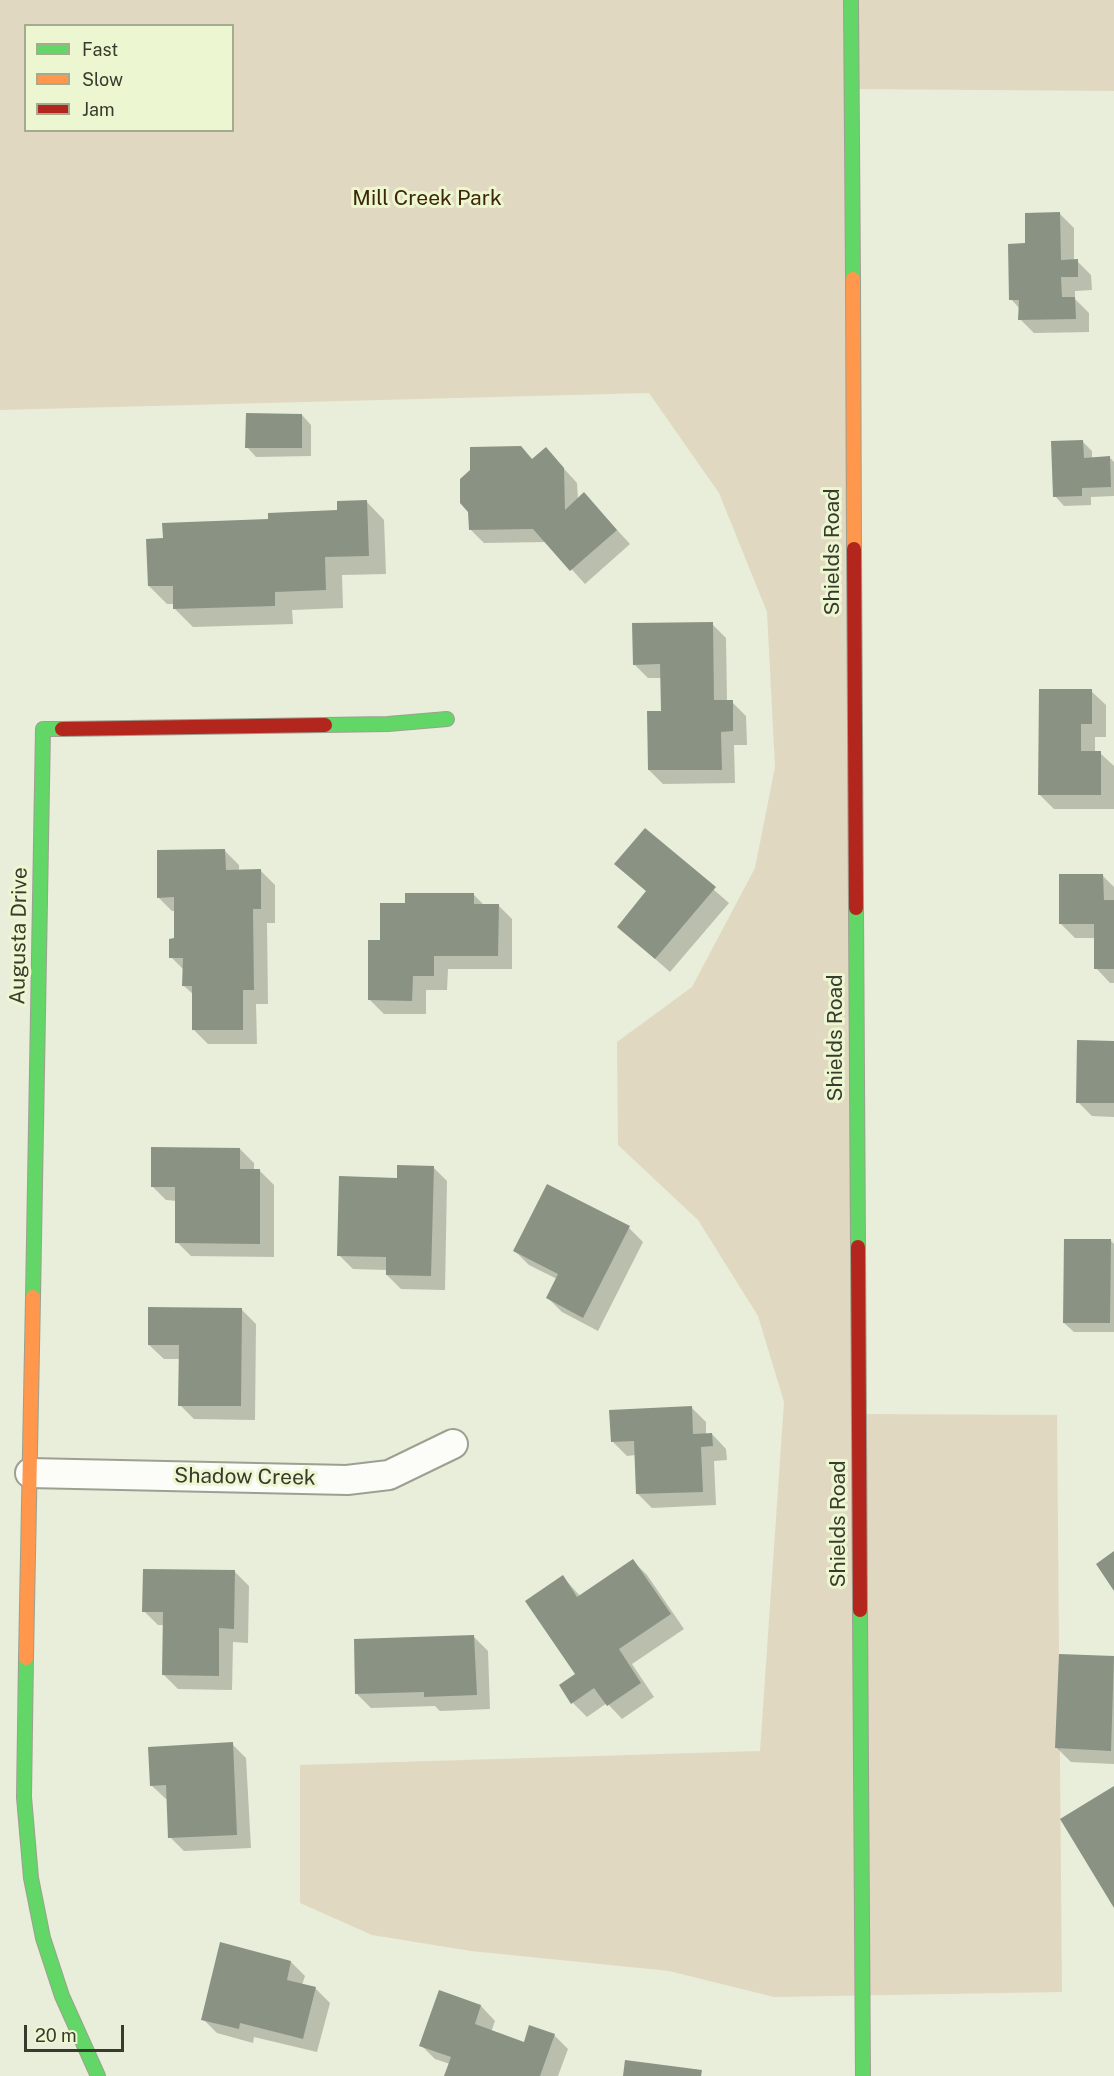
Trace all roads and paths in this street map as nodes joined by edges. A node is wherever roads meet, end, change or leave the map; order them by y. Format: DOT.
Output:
graph roads {
  1 [pos="851,0"];
  2 [pos="447,719"];
  3 [pos="453,1444"];
  4 [pos="30,1473"];
  5 [pos="98,2076"];
  6 [pos="863,2076"];
  1 -- 6 [label="main road, Shields Road"];
  2 -- 4 [label="main road, Augusta Drive"];
  3 -- 4 [label="street, Shadow Creek"];
  4 -- 5 [label="main road, Augusta Drive"];
}
